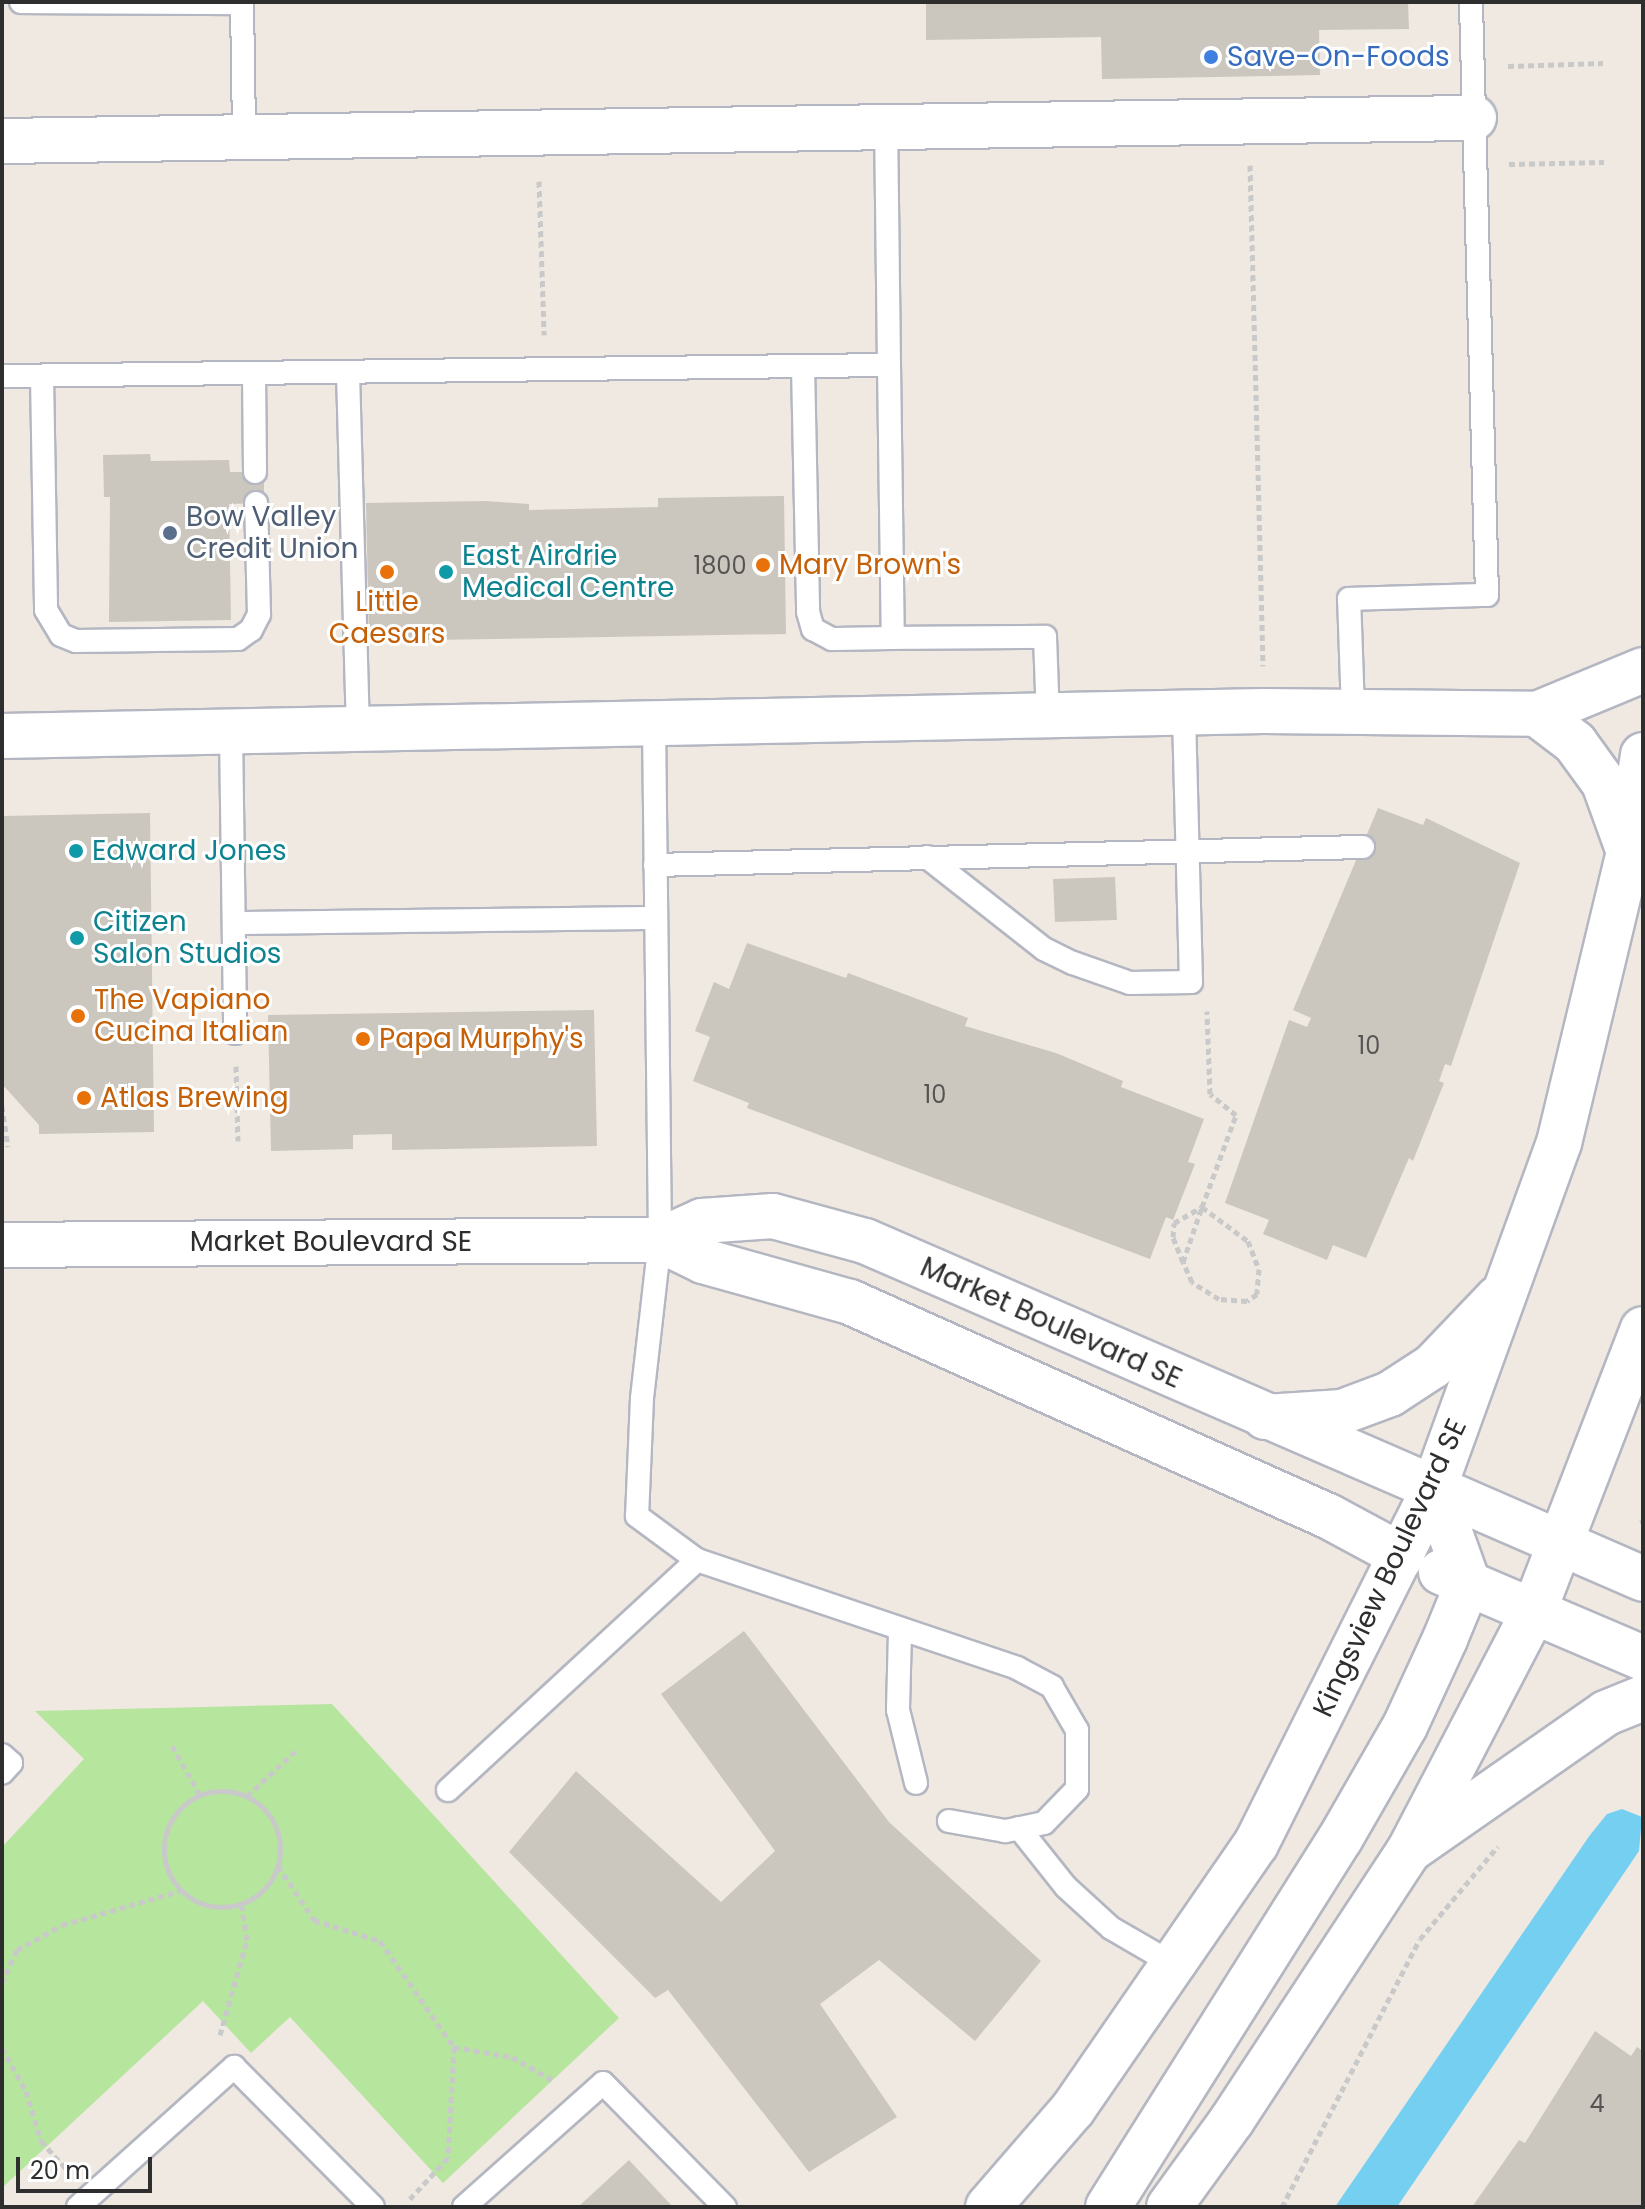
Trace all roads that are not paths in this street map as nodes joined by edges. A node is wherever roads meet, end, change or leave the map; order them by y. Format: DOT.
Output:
graph roads {
  1 [pos="242,2"];
  2 [pos="1471,2"];
  3 [pos="21,3"];
  4 [pos="1474,118"];
  5 [pos="886,127"];
  6 [pos="244,137"];
  7 [pos="2,141"];
  8 [pos="889,365"];
  9 [pos="803,366"];
  10 [pos="348,373"];
  11 [pos="254,374"];
  12 [pos="2,376"];
  13 [pos="42,376"];
  14 [pos="255,472"];
  15 [pos="256,503"];
  16 [pos="893,638"];
  17 [pos="1643,670"];
  18 [pos="1353,711"];
  19 [pos="1184,713"];
  20 [pos="1537,714"];
  21 [pos="1048,717"];
  22 [pos="654,724"];
  23 [pos="358,729"];
  24 [pos="231,732"];
  25 [pos="2,736"];
  26 [pos="1643,755"];
  27 [pos="1363,847"];
  28 [pos="1187,851"];
  29 [pos="1629,852"];
  30 [pos="927,857"];
  31 [pos="655,865"];
  32 [pos="656,918"];
  33 [pos="234,923"];
  34 [pos="235,1033"];
  35 [pos="660,1240"];
  36 [pos="2,1245"];
  37 [pos="1509,1286"];
  38 [pos="1643,1329"];
  39 [pos="1265,1417"];
  40 [pos="1434,1488"];
  41 [pos="1563,1543"];
  42 [pos="1402,1556"];
  43 [pos="697,1560"];
  44 [pos="1643,1579"];
  45 [pos="1468,1583"];
  46 [pos="1534,1611"];
  47 [pos="900,1632"];
  48 [pos="1643,1658"];
  49 [pos="1643,1698"];
  50 [pos="2,1755"];
  51 [pos="2,1773"];
  52 [pos="916,1783"];
  53 [pos="448,1790"];
  54 [pos="949,1821"];
  55 [pos="1019,1828"];
  56 [pos="1409,1851"];
  57 [pos="1173,1964"];
  58 [pos="84,2202"];
  59 [pos="373,2207"];
  60 [pos="464,2207"];
  61 [pos="725,2207"];
  62 [pos="988,2207"];
  63 [pos="1108,2207"];
  64 [pos="1169,2207"];
  1 -- 3 [label="lane"];
  1 -- 6 [label="lane"];
  2 -- 4 [label="lane"];
  4 -- 5 [label="street"];
  4 -- 18 [label="lane"];
  5 -- 6 [label="street"];
  5 -- 8 [label="lane"];
  6 -- 7 [label="street"];
  8 -- 9 [label="lane"];
  8 -- 16 [label="lane"];
  9 -- 10 [label="lane"];
  9 -- 16 [label="lane"];
  10 -- 11 [label="lane"];
  10 -- 23 [label="lane"];
  11 -- 13 [label="lane"];
  11 -- 14 [label="lane"];
  12 -- 13 [label="lane"];
  13 -- 15 [label="lane"];
  16 -- 21 [label="lane"];
  17 -- 20 [label="street"];
  18 -- 19 [label="street"];
  18 -- 20 [label="street"];
  19 -- 21 [label="street"];
  19 -- 28 [label="lane"];
  20 -- 29 [label="street"];
  21 -- 22 [label="street"];
  22 -- 23 [label="street"];
  22 -- 31 [label="lane"];
  23 -- 24 [label="street"];
  24 -- 25 [label="street"];
  24 -- 33 [label="lane"];
  26 -- 29 [label="street, Kingsview Boulevard SE"];
  27 -- 28 [label="lane"];
  28 -- 30 [label="lane"];
  28 -- 30 [label="lane"];
  29 -- 37 [label="street, Kingsview Boulevard SE"];
  30 -- 31 [label="lane"];
  31 -- 32 [label="lane"];
  32 -- 33 [label="lane"];
  32 -- 35 [label="lane"];
  33 -- 34 [label="lane"];
  35 -- 36 [label="street, Market Boulevard SE"];
  35 -- 39 [label="street, Market Boulevard SE"];
  35 -- 42 [label="street, Market Boulevard SE"];
  35 -- 43 [label="lane"];
  37 -- 39 [label="street"];
  37 -- 40 [label="street, Kingsview Boulevard SE"];
  38 -- 41 [label="street"];
  39 -- 40 [label="street, Market Boulevard SE"];
  40 -- 41 [label="street, Market Boulevard SE"];
  40 -- 42 [label="street, Kingsview Boulevard SE"];
  40 -- 45 [label="street"];
  41 -- 44 [label="street, Market Boulevard SE"];
  41 -- 46 [label="street"];
  42 -- 45 [label="street, Market Boulevard SE"];
  42 -- 57 [label="street, Kingsview Boulevard SE"];
  43 -- 47 [label="lane"];
  43 -- 53 [label="lane"];
  45 -- 46 [label="street, Market Boulevard SE"];
  45 -- 63 [label="street"];
  46 -- 48 [label="street, Market Boulevard SE"];
  46 -- 56 [label="street"];
  47 -- 52 [label="lane"];
  47 -- 55 [label="lane"];
  49 -- 56 [label="street"];
  50 -- 51 [label="lane"];
  54 -- 55 [label="lane"];
  55 -- 57 [label="lane"];
  56 -- 64 [label="street"];
  57 -- 62 [label="street, Kingsview Boulevard SE"];
  58 -- 59 [label="lane"];
  60 -- 61 [label="lane"];
}
